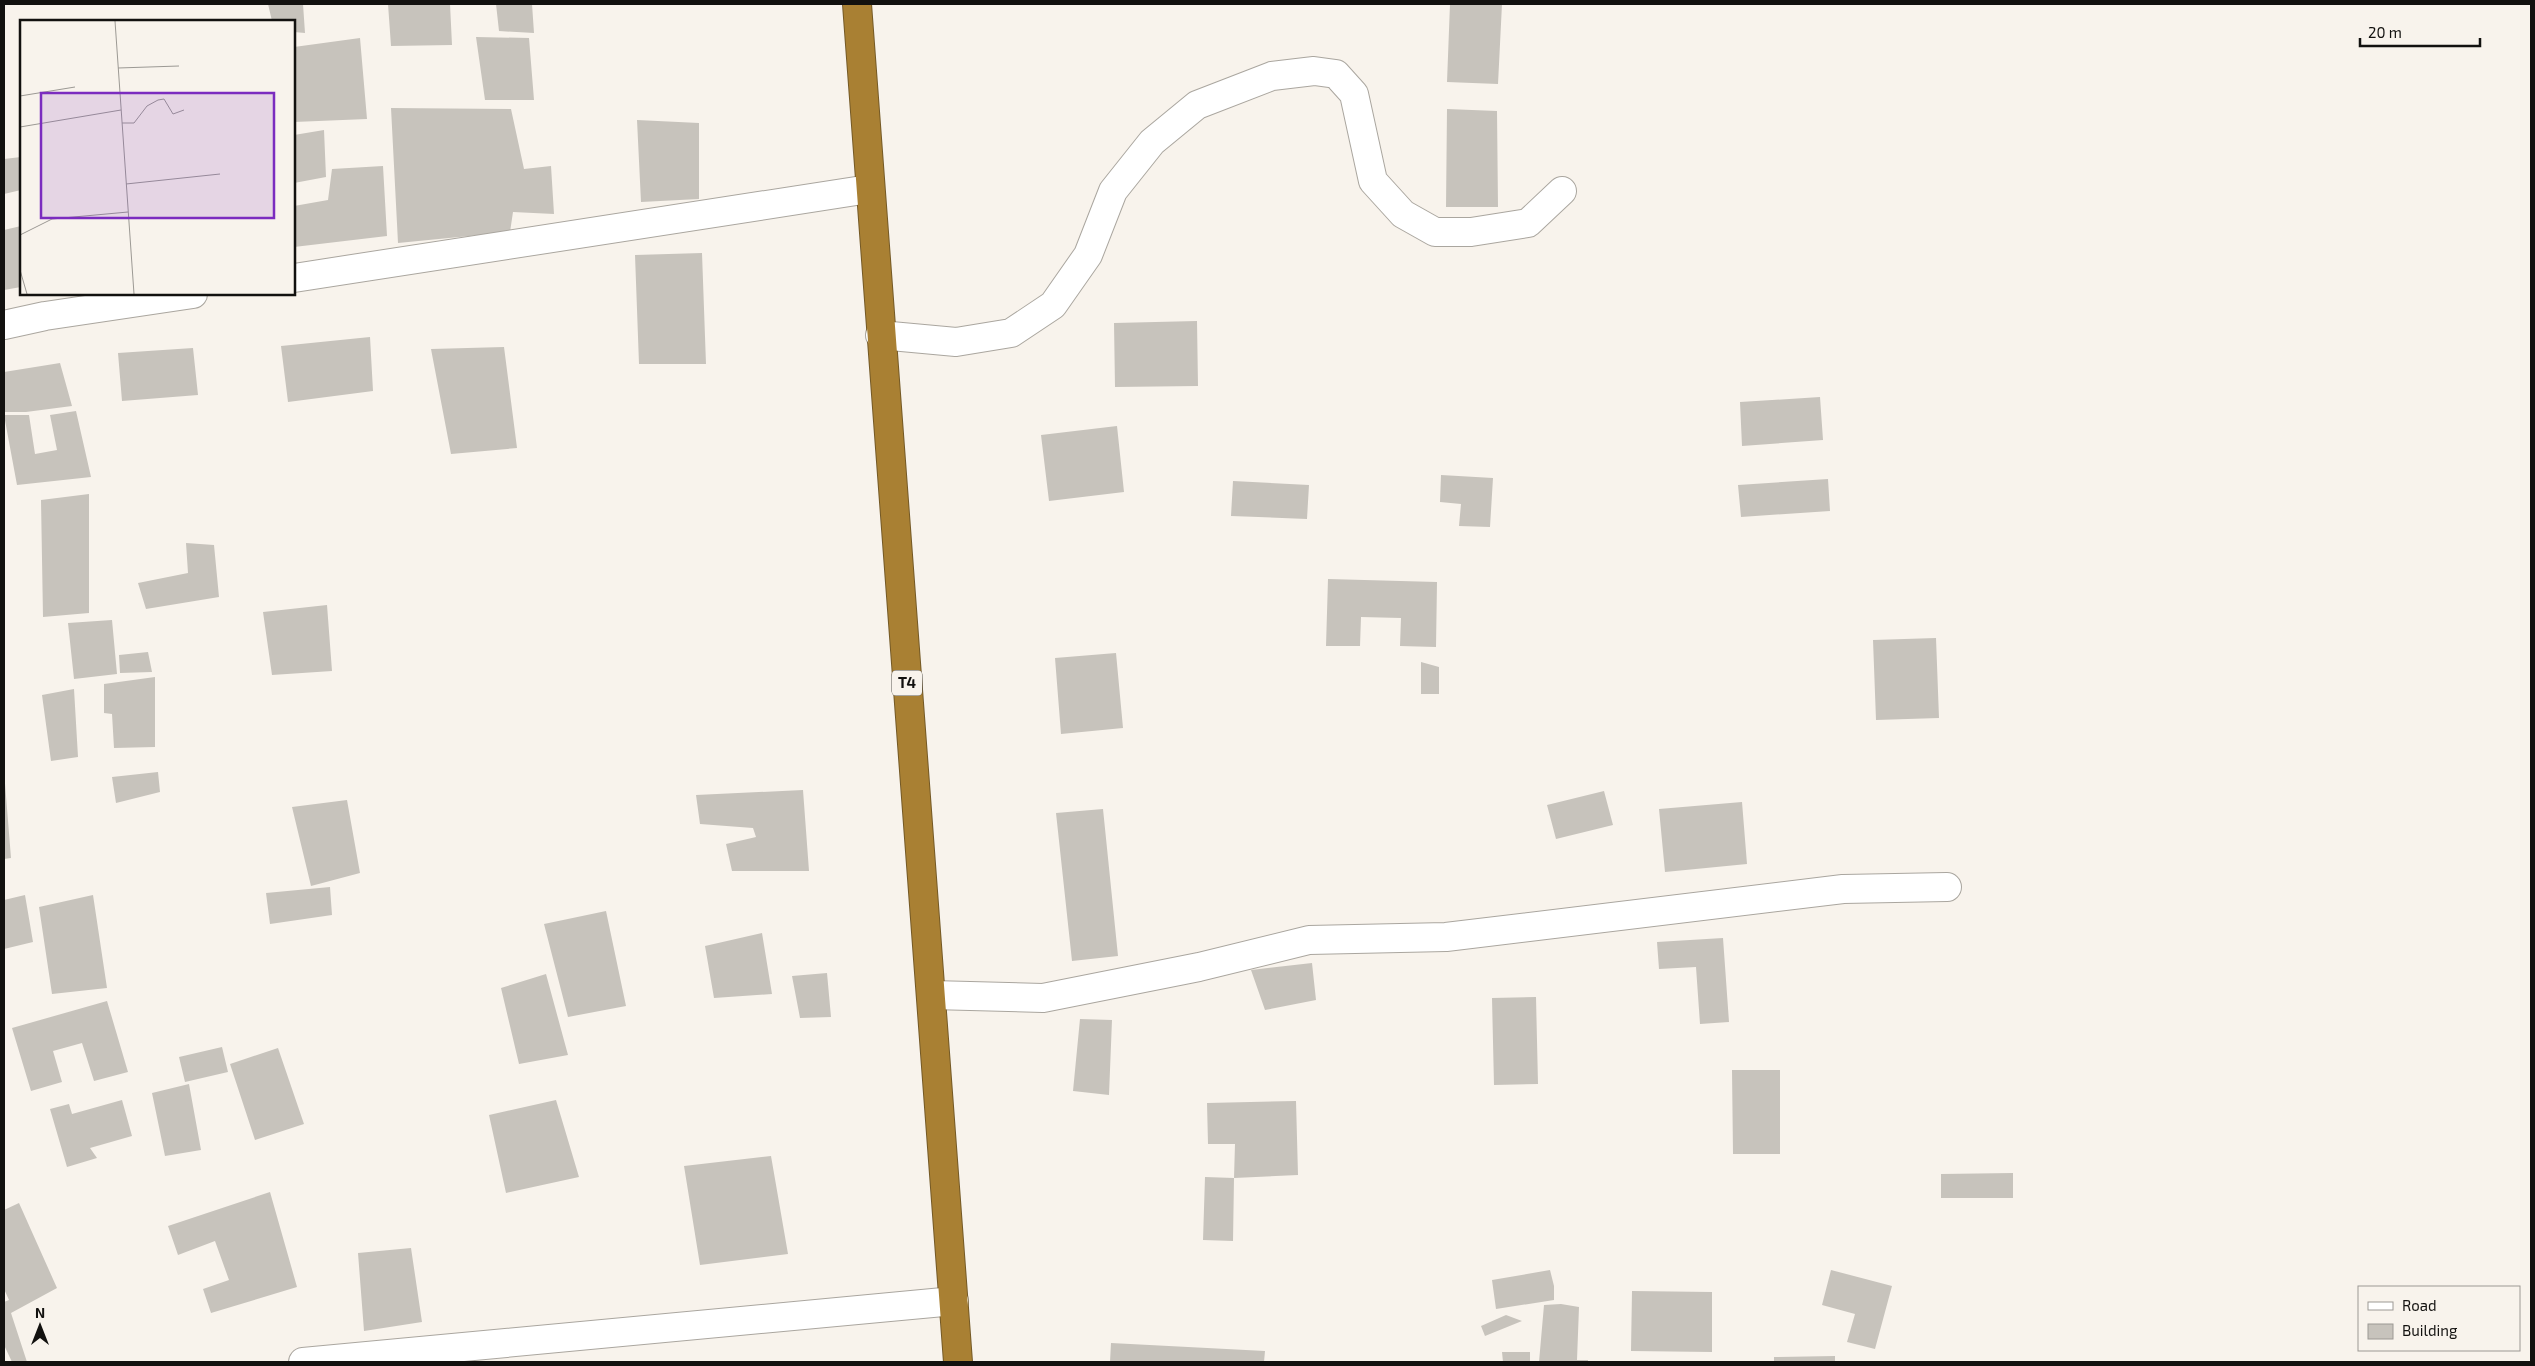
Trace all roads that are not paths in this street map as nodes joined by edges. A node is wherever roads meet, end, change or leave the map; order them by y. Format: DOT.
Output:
graph roads {
  1 [pos="857,4"];
  2 [pos="869,189"];
  3 [pos="1562,191"];
  4 [pos="295,278"];
  5 [pos="186,295"];
  6 [pos="4,325"];
  7 [pos="880,335"];
  8 [pos="1947,887"];
  9 [pos="932,995"];
  10 [pos="954,1301"];
  11 [pos="302,1362"];
  12 [pos="958,1362"];
  1 -- 2 [label="highway, T4"];
  2 -- 4 [label="street"];
  2 -- 7 [label="highway, T4"];
  3 -- 7 [label="street"];
  5 -- 6 [label="street"];
  7 -- 9 [label="highway, T4"];
  8 -- 9 [label="street"];
  9 -- 10 [label="highway, T4"];
  10 -- 11 [label="street"];
  10 -- 12 [label="highway, T4"];
}
